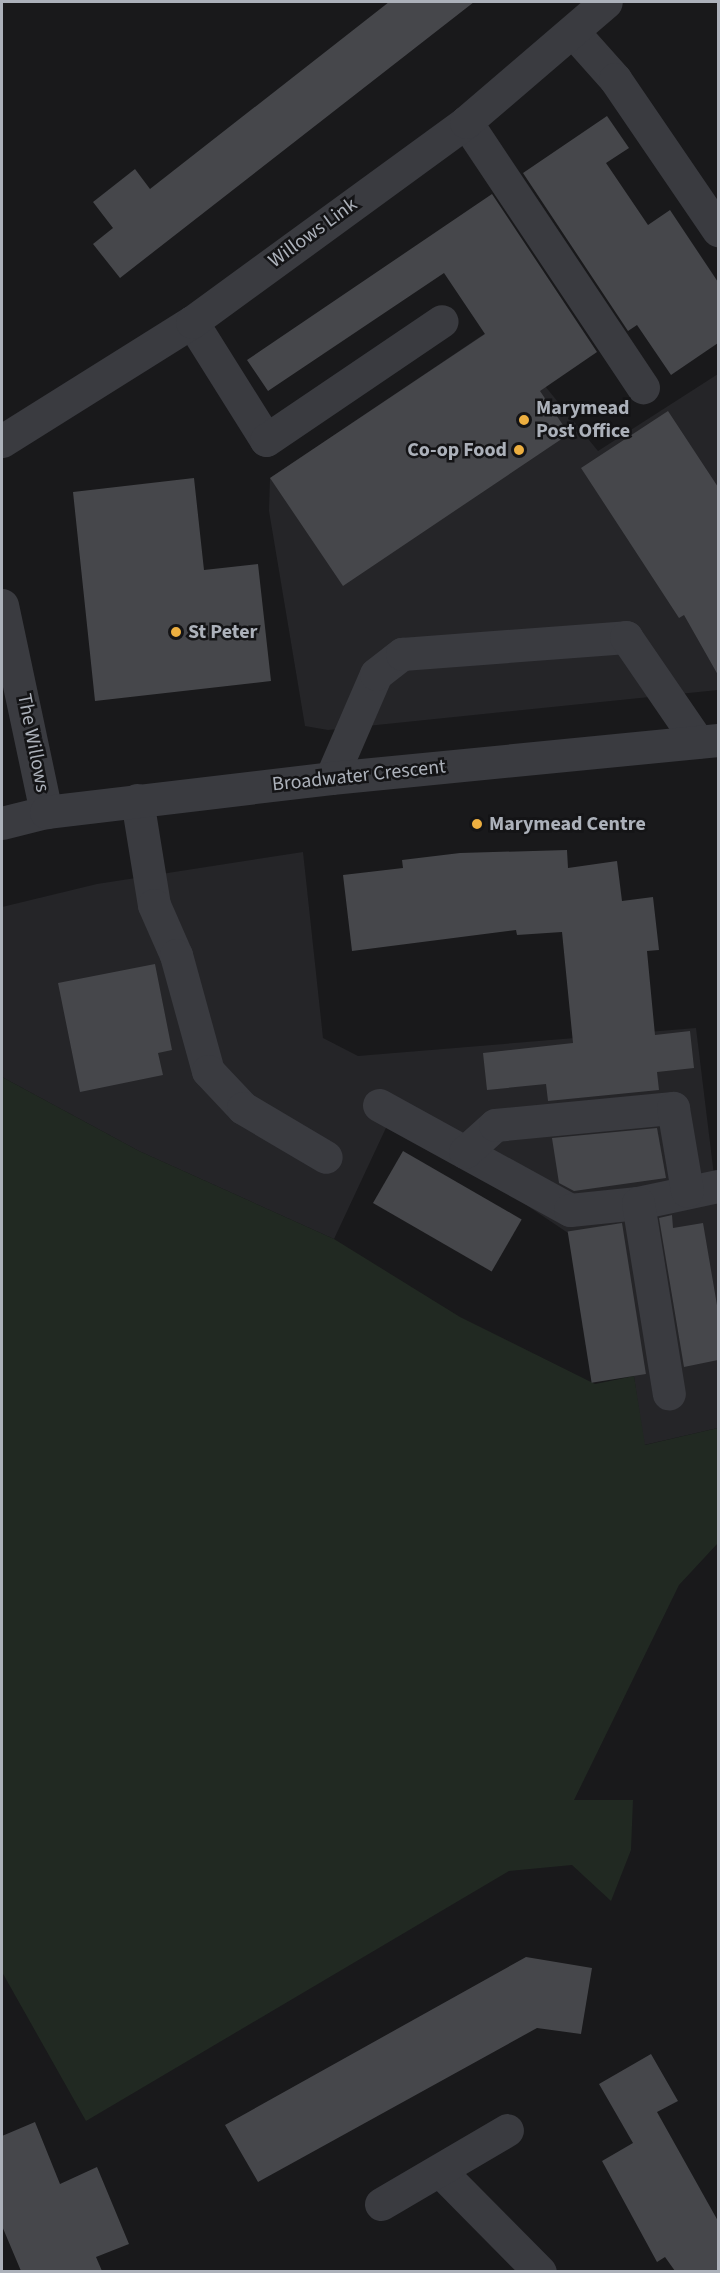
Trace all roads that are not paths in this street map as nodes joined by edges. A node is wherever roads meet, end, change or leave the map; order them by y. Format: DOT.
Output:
graph roads {
  1 [pos="606,2"];
  2 [pos="574,33"];
  3 [pos="466,122"];
  4 [pos="718,230"];
  5 [pos="442,321"];
  6 [pos="192,322"];
  7 [pos="643,387"];
  8 [pos="2,441"];
  9 [pos="2,604"];
  10 [pos="708,741"];
  11 [pos="331,778"];
  12 [pos="137,800"];
  13 [pos="46,812"];
  14 [pos="2,823"];
  15 [pos="379,1105"];
  16 [pos="465,1152"];
  17 [pos="326,1157"];
  18 [pos="703,1188"];
  19 [pos="638,1203"];
  20 [pos="669,1394"];
  21 [pos="507,2130"];
  22 [pos="440,2171"];
  23 [pos="381,2204"];
  24 [pos="540,2271"];
  1 -- 2 [label="street, Willows Link"];
  2 -- 3 [label="street, Willows Link"];
  2 -- 4 [label="street"];
  3 -- 6 [label="street, Willows Link"];
  3 -- 7 [label="street"];
  5 -- 6 [label="street"];
  6 -- 8 [label="street, Willows Link"];
  9 -- 13 [label="street, The Willows"];
  10 -- 11 [label="street, Broadwater Crescent"];
  10 -- 11 [label="street"];
  11 -- 12 [label="street, Broadwater Crescent"];
  12 -- 13 [label="street, Broadwater Crescent"];
  12 -- 17 [label="street"];
  13 -- 14 [label="street, Broadwater Crescent"];
  15 -- 16 [label="street"];
  16 -- 18 [label="street"];
  16 -- 19 [label="street"];
  18 -- 19 [label="street"];
  19 -- 20 [label="street"];
  21 -- 22 [label="street"];
  22 -- 23 [label="street"];
  22 -- 24 [label="street"];
}
